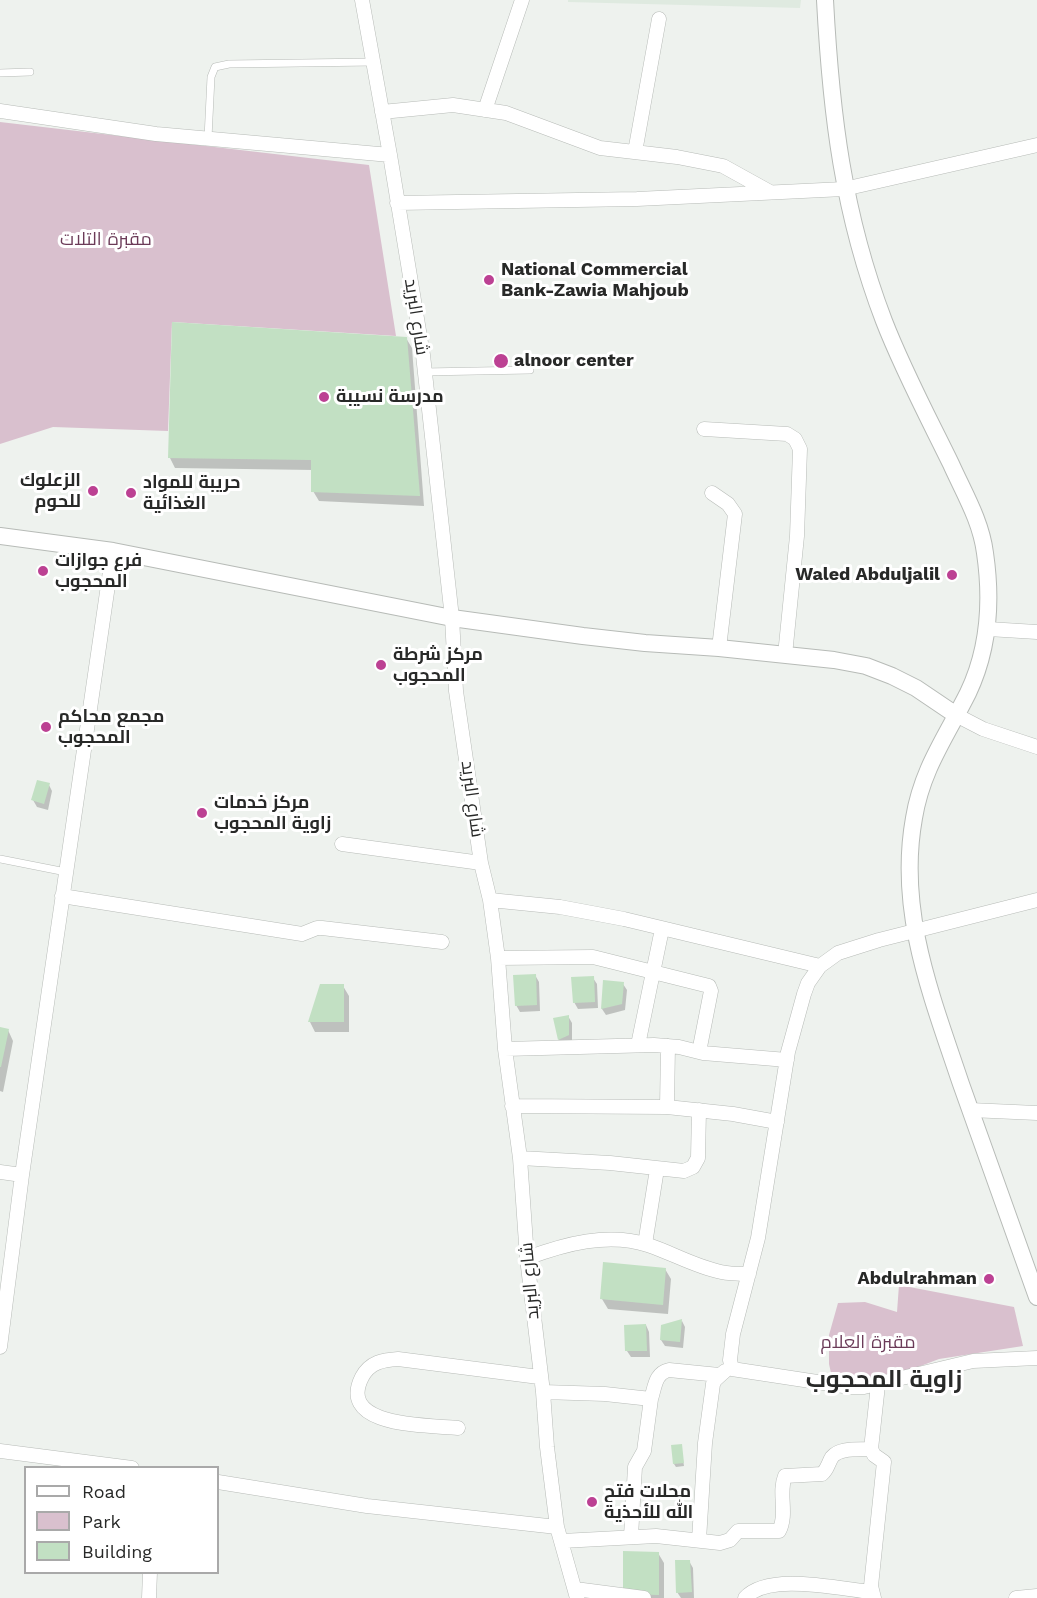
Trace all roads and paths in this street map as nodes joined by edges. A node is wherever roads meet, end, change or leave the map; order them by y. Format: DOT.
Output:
graph roads {
  1 [pos="362,0"];
  2 [pos="522,0"];
  3 [pos="825,0"];
  4 [pos="659,19"];
  5 [pos="373,62"];
  6 [pos="30,72"];
  7 [pos="0,73"];
  8 [pos="485,110"];
  9 [pos="0,111"];
  10 [pos="382,112"];
  11 [pos="208,138"];
  12 [pos="1037,145"];
  13 [pos="635,152"];
  14 [pos="390,155"];
  15 [pos="844,189"];
  16 [pos="772,193"];
  17 [pos="397,203"];
  18 [pos="530,370"];
  19 [pos="424,372"];
  20 [pos="704,429"];
  21 [pos="712,493"];
  22 [pos="0,536"];
  23 [pos="113,551"];
  24 [pos="452,618"];
  25 [pos="988,629"];
  26 [pos="1037,632"];
  27 [pos="719,648"];
  28 [pos="785,655"];
  29 [pos="956,715"];
  30 [pos="1037,747"];
  31 [pos="342,844"];
  32 [pos="0,860"];
  33 [pos="481,863"];
  34 [pos="66,872"];
  35 [pos="62,896"];
  36 [pos="490,900"];
  37 [pos="1037,900"];
  38 [pos="662,928"];
  39 [pos="914,930"];
  40 [pos="442,942"];
  41 [pos="498,958"];
  42 [pos="820,966"];
  43 [pos="653,972"];
  44 [pos="638,1045"];
  45 [pos="668,1046"];
  46 [pos="505,1049"];
  47 [pos="699,1052"];
  48 [pos="787,1060"];
  49 [pos="512,1106"];
  50 [pos="667,1107"];
  51 [pos="699,1110"];
  52 [pos="970,1110"];
  53 [pos="1037,1113"];
  54 [pos="777,1122"];
  55 [pos="520,1158"];
  56 [pos="657,1168"];
  57 [pos="0,1172"];
  58 [pos="22,1175"];
  59 [pos="645,1244"];
  60 [pos="527,1258"];
  61 [pos="749,1274"];
  62 [pos="1037,1297"];
  63 [pos="0,1347"];
  64 [pos="1037,1358"];
  65 [pos="730,1366"];
  66 [pos="719,1376"];
  67 [pos="539,1377"];
  68 [pos="878,1385"];
  69 [pos="543,1392"];
  70 [pos="651,1399"];
  71 [pos="458,1428"];
  72 [pos="871,1449"];
  73 [pos="0,1451"];
  74 [pos="124,1466"];
  75 [pos="219,1482"];
  76 [pos="557,1527"];
  77 [pos="632,1536"];
  78 [pos="699,1540"];
  79 [pos="562,1541"];
  80 [pos="150,1574"];
  81 [pos="576,1593"];
  82 [pos="872,1595"];
  83 [pos="1037,1596"];
  84 [pos="148,1598"];
  85 [pos="644,1598"];
  86 [pos="745,1598"];
  87 [pos="1016,1598"];
  1 -- 5 [label="street, شارع البريد"];
  2 -- 8 [label="street"];
  3 -- 15 [label="street"];
  4 -- 13 [label="street"];
  5 -- 10 [label="street, شارع البريد"];
  5 -- 11 [label="lane"];
  6 -- 7 [label="lane"];
  8 -- 10 [label="street"];
  8 -- 13 [label="street"];
  9 -- 11 [label="street"];
  10 -- 14 [label="street, شارع البريد"];
  11 -- 14 [label="street"];
  12 -- 15 [label="street"];
  13 -- 16 [label="street"];
  14 -- 17 [label="street, شارع البريد"];
  15 -- 16 [label="street"];
  15 -- 25 [label="street"];
  16 -- 17 [label="street"];
  17 -- 19 [label="street, شارع البريد"];
  18 -- 19 [label="lane"];
  19 -- 24 [label="street, شارع البريد"];
  20 -- 28 [label="street"];
  21 -- 27 [label="street"];
  22 -- 23 [label="street"];
  23 -- 24 [label="street"];
  23 -- 34 [label="street"];
  24 -- 27 [label="street"];
  24 -- 33 [label="street, شارع البريد"];
  25 -- 26 [label="street"];
  25 -- 29 [label="street"];
  27 -- 28 [label="street"];
  28 -- 29 [label="street"];
  29 -- 30 [label="street"];
  29 -- 39 [label="street"];
  31 -- 33 [label="street"];
  32 -- 34 [label="lane"];
  33 -- 36 [label="street, شارع البريد"];
  34 -- 35 [label="street"];
  35 -- 40 [label="street"];
  35 -- 58 [label="street"];
  36 -- 38 [label="street"];
  36 -- 41 [label="street, شارع البريد"];
  37 -- 39 [label="street"];
  38 -- 42 [label="street"];
  38 -- 43 [label="street"];
  39 -- 42 [label="street"];
  39 -- 52 [label="street"];
  41 -- 43 [label="street"];
  41 -- 46 [label="street, شارع البريد"];
  42 -- 48 [label="street"];
  43 -- 44 [label="street"];
  43 -- 47 [label="street"];
  44 -- 45 [label="street"];
  44 -- 46 [label="street"];
  45 -- 47 [label="street"];
  45 -- 50 [label="street"];
  46 -- 49 [label="street, شارع البريد"];
  47 -- 48 [label="street"];
  48 -- 54 [label="street"];
  49 -- 50 [label="street"];
  49 -- 55 [label="street, شارع البريد"];
  50 -- 51 [label="street"];
  51 -- 54 [label="street"];
  51 -- 56 [label="street"];
  52 -- 53 [label="street"];
  52 -- 62 [label="street"];
  54 -- 61 [label="street"];
  55 -- 56 [label="street"];
  55 -- 60 [label="street, شارع البريد"];
  56 -- 59 [label="street"];
  57 -- 58 [label="street"];
  58 -- 63 [label="street"];
  59 -- 60 [label="street"];
  59 -- 61 [label="street"];
  60 -- 67 [label="street, شارع البريد"];
  61 -- 65 [label="street"];
  64 -- 68 [label="street"];
  65 -- 66 [label="street"];
  65 -- 68 [label="street"];
  66 -- 70 [label="street"];
  66 -- 78 [label="street"];
  67 -- 69 [label="street, شارع البريد"];
  67 -- 71 [label="street"];
  68 -- 72 [label="street"];
  69 -- 70 [label="street"];
  69 -- 76 [label="street, شارع البريد"];
  70 -- 77 [label="street"];
  72 -- 78 [label="street"];
  72 -- 82 [label="street"];
  73 -- 74 [label="street"];
  75 -- 76 [label="street"];
  76 -- 79 [label="street, شارع البريد"];
  77 -- 78 [label="street"];
  77 -- 79 [label="street"];
  79 -- 81 [label="street, شارع البريد"];
  80 -- 84 [label="street"];
  81 -- 85 [label="street"];
  82 -- 86 [label="street"];
  83 -- 87 [label="street"];
}
